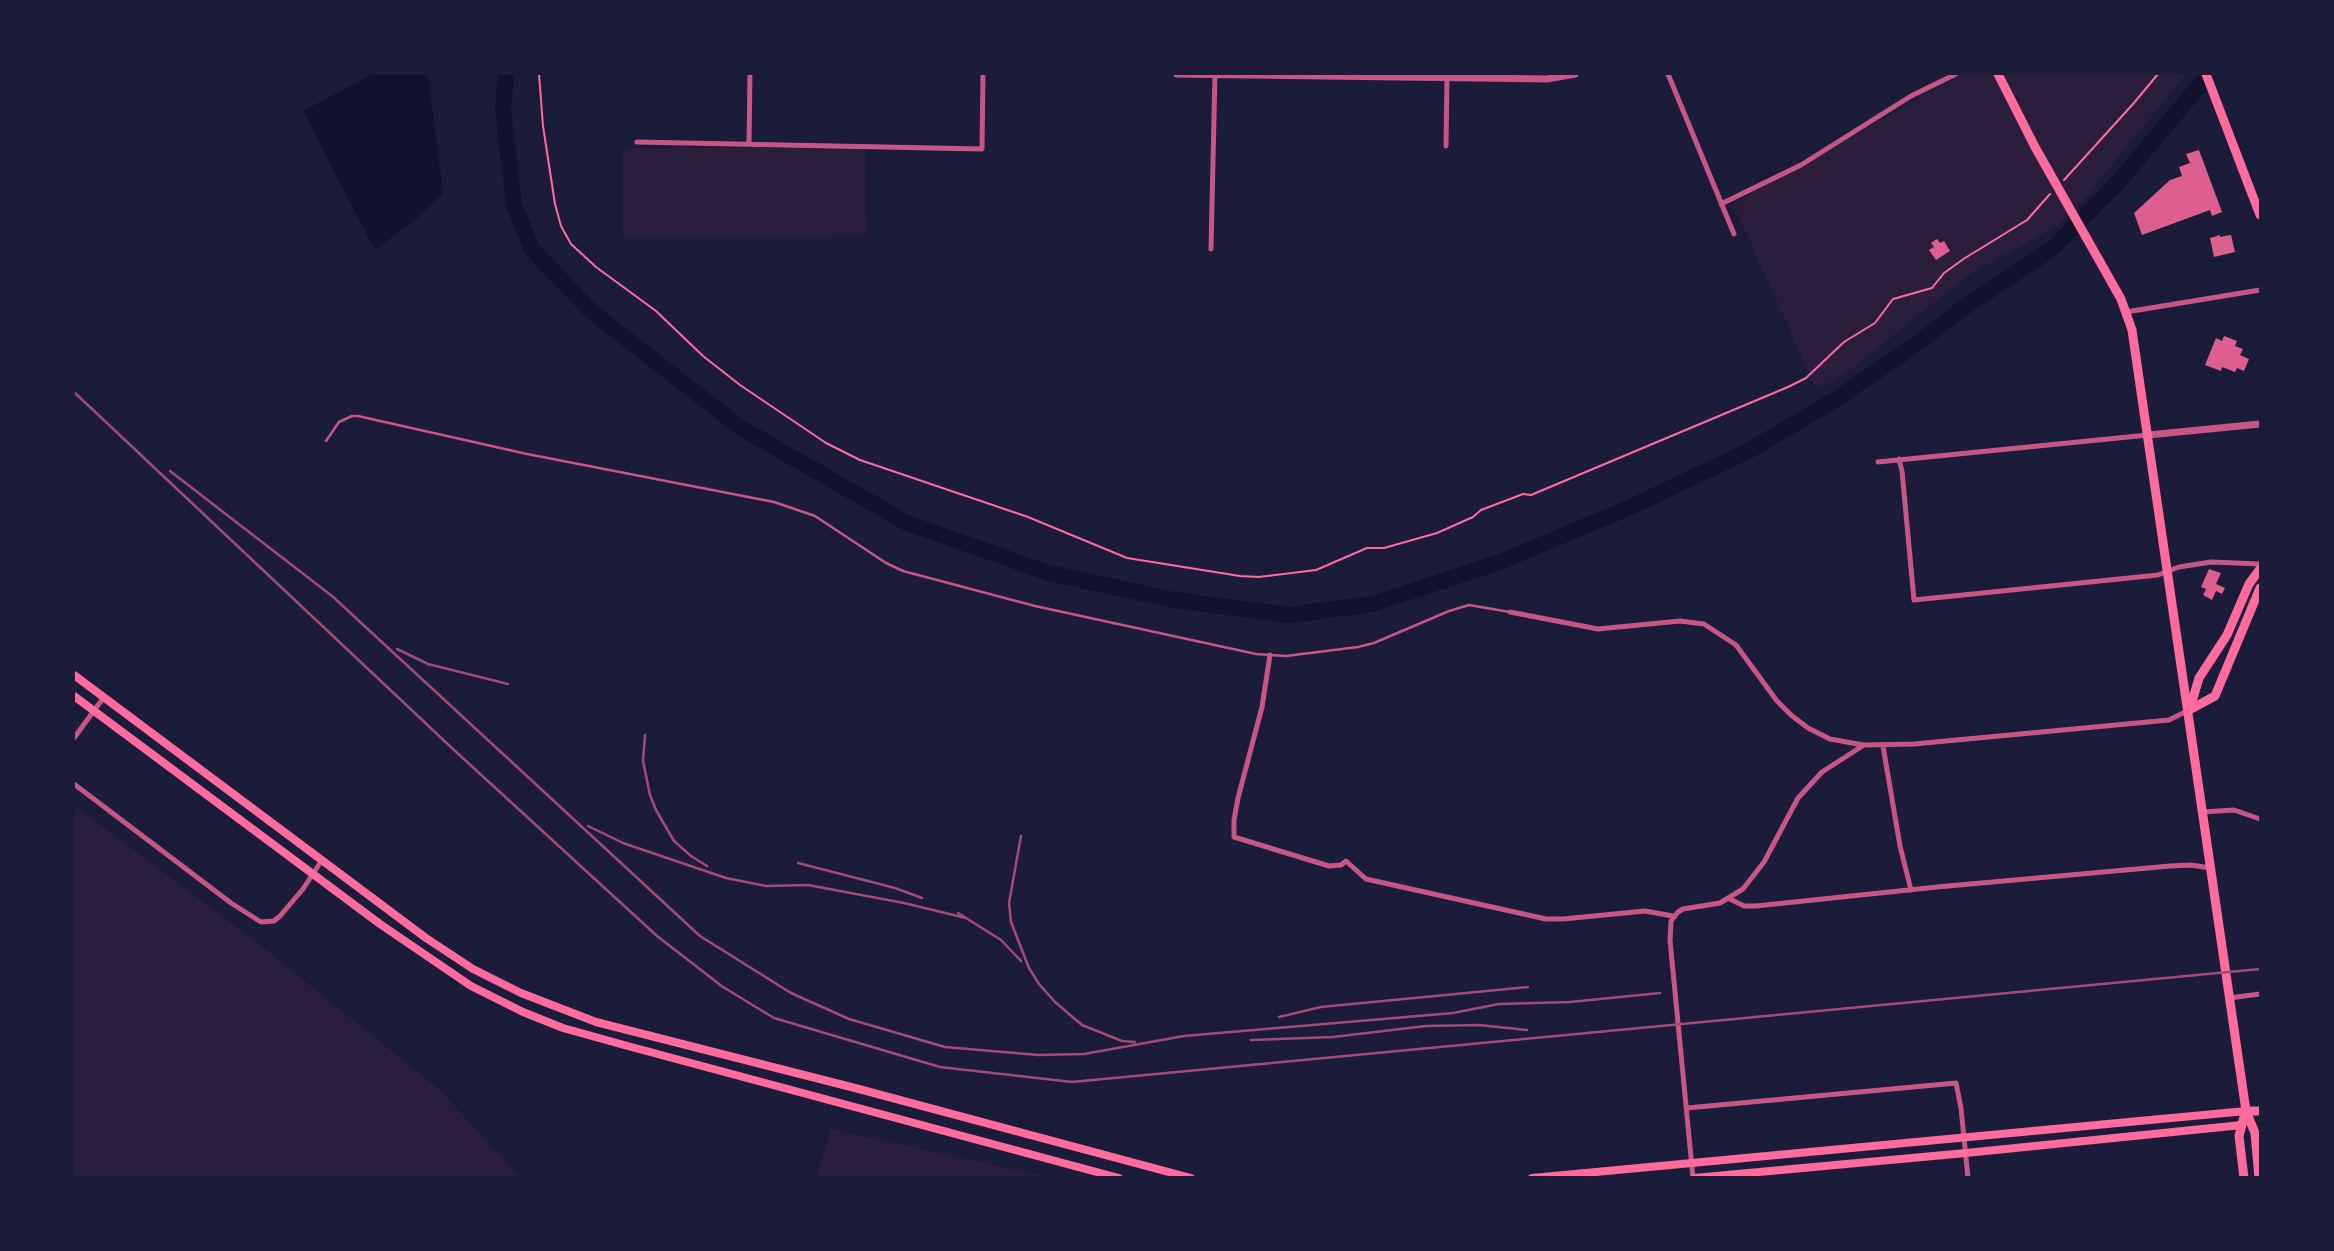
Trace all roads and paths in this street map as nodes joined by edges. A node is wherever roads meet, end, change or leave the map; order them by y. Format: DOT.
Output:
graph roads {
  1 [pos="540,74"];
  2 [pos="750,74"];
  3 [pos="983,74"];
  4 [pos="1177,74"];
  5 [pos="1215,74"];
  6 [pos="1575,74"];
  7 [pos="1668,74"];
  8 [pos="1956,74"];
  9 [pos="1998,74"];
  10 [pos="2158,74"];
  11 [pos="1447,76"];
  12 [pos="2207,77"];
  13 [pos="637,142"];
  14 [pos="749,144"];
  15 [pos="1446,146"];
  16 [pos="2059,184"];
  17 [pos="2051,193"];
  18 [pos="1721,204"];
  19 [pos="2260,215"];
  20 [pos="1734,234"];
  21 [pos="1211,249"];
  22 [pos="2260,289"];
  23 [pos="2126,312"];
  24 [pos="2260,424"];
  25 [pos="2148,435"];
  26 [pos="326,441"];
  27 [pos="1899,459"];
  28 [pos="1878,462"];
  29 [pos="2260,566"];
  30 [pos="2168,571"];
  31 [pos="2260,588"];
  32 [pos="1510,612"];
  33 [pos="1270,655"];
  34 [pos="74,675"];
  35 [pos="74,696"];
  36 [pos="104,697"];
  37 [pos="2189,710"];
  38 [pos="94,711"];
  39 [pos="74,738"];
  40 [pos="1864,745"];
  41 [pos="1883,746"];
  42 [pos="74,784"];
  43 [pos="2202,812"];
  44 [pos="2260,819"];
  45 [pos="322,860"];
  46 [pos="2210,868"];
  47 [pos="313,874"];
  48 [pos="1911,890"];
  49 [pos="1730,899"];
  50 [pos="1673,916"];
  51 [pos="2260,994"];
  52 [pos="2229,998"];
  53 [pos="1686,1108"];
  54 [pos="2246,1111"];
  55 [pos="2260,1111"];
  56 [pos="2251,1124"];
  57 [pos="1964,1136"];
  58 [pos="1966,1153"];
  59 [pos="1691,1162"];
  60 [pos="1119,1178"];
  61 [pos="1191,1178"];
  62 [pos="1532,1178"];
  63 [pos="1693,1178"];
  64 [pos="1968,1178"];
  65 [pos="2244,1178"];
  66 [pos="2259,1178"];
  1 -- 17 [label="path"];
  2 -- 14 [label="street"];
  3 -- 14 [label="street"];
  4 -- 5 [label="street"];
  5 -- 11 [label="street"];
  5 -- 21 [label="street"];
  6 -- 11 [label="street"];
  7 -- 18 [label="street"];
  8 -- 18 [label="street"];
  9 -- 23 [label="main road"];
  10 -- 16 [label="path"];
  11 -- 15 [label="street"];
  12 -- 19 [label="main road"];
  13 -- 14 [label="street"];
  18 -- 20 [label="street"];
  22 -- 23 [label="street"];
  23 -- 25 [label="main road"];
  24 -- 25 [label="street"];
  25 -- 27 [label="street"];
  25 -- 30 [label="main road"];
  26 -- 33 [label="lane"];
  27 -- 28 [label="street"];
  27 -- 30 [label="street"];
  29 -- 30 [label="street"];
  29 -- 37 [label="main road"];
  30 -- 37 [label="main road"];
  31 -- 37 [label="main road"];
  32 -- 33 [label="lane"];
  32 -- 40 [label="street"];
  33 -- 50 [label="street"];
  34 -- 36 [label="main road"];
  35 -- 38 [label="main road"];
  36 -- 38 [label="street"];
  36 -- 45 [label="main road"];
  37 -- 41 [label="street"];
  37 -- 43 [label="main road"];
  38 -- 39 [label="street"];
  38 -- 47 [label="main road"];
  40 -- 41 [label="street"];
  40 -- 49 [label="street"];
  41 -- 48 [label="street"];
  42 -- 47 [label="street"];
  43 -- 44 [label="street"];
  43 -- 46 [label="main road"];
  45 -- 47 [label="street"];
  45 -- 61 [label="main road"];
  46 -- 48 [label="street"];
  46 -- 52 [label="main road"];
  47 -- 60 [label="main road"];
  48 -- 49 [label="street"];
  49 -- 50 [label="street"];
  50 -- 53 [label="street"];
  51 -- 52 [label="street"];
  52 -- 54 [label="main road"];
  53 -- 57 [label="street"];
  53 -- 59 [label="street"];
  54 -- 55 [label="main road"];
  54 -- 56 [label="main road"];
  54 -- 57 [label="main road"];
  56 -- 58 [label="main road"];
  56 -- 65 [label="main road"];
  56 -- 66 [label="main road"];
  57 -- 58 [label="street"];
  57 -- 59 [label="main road"];
  58 -- 63 [label="main road"];
  58 -- 64 [label="street"];
  59 -- 62 [label="main road"];
  59 -- 63 [label="street"];
}
